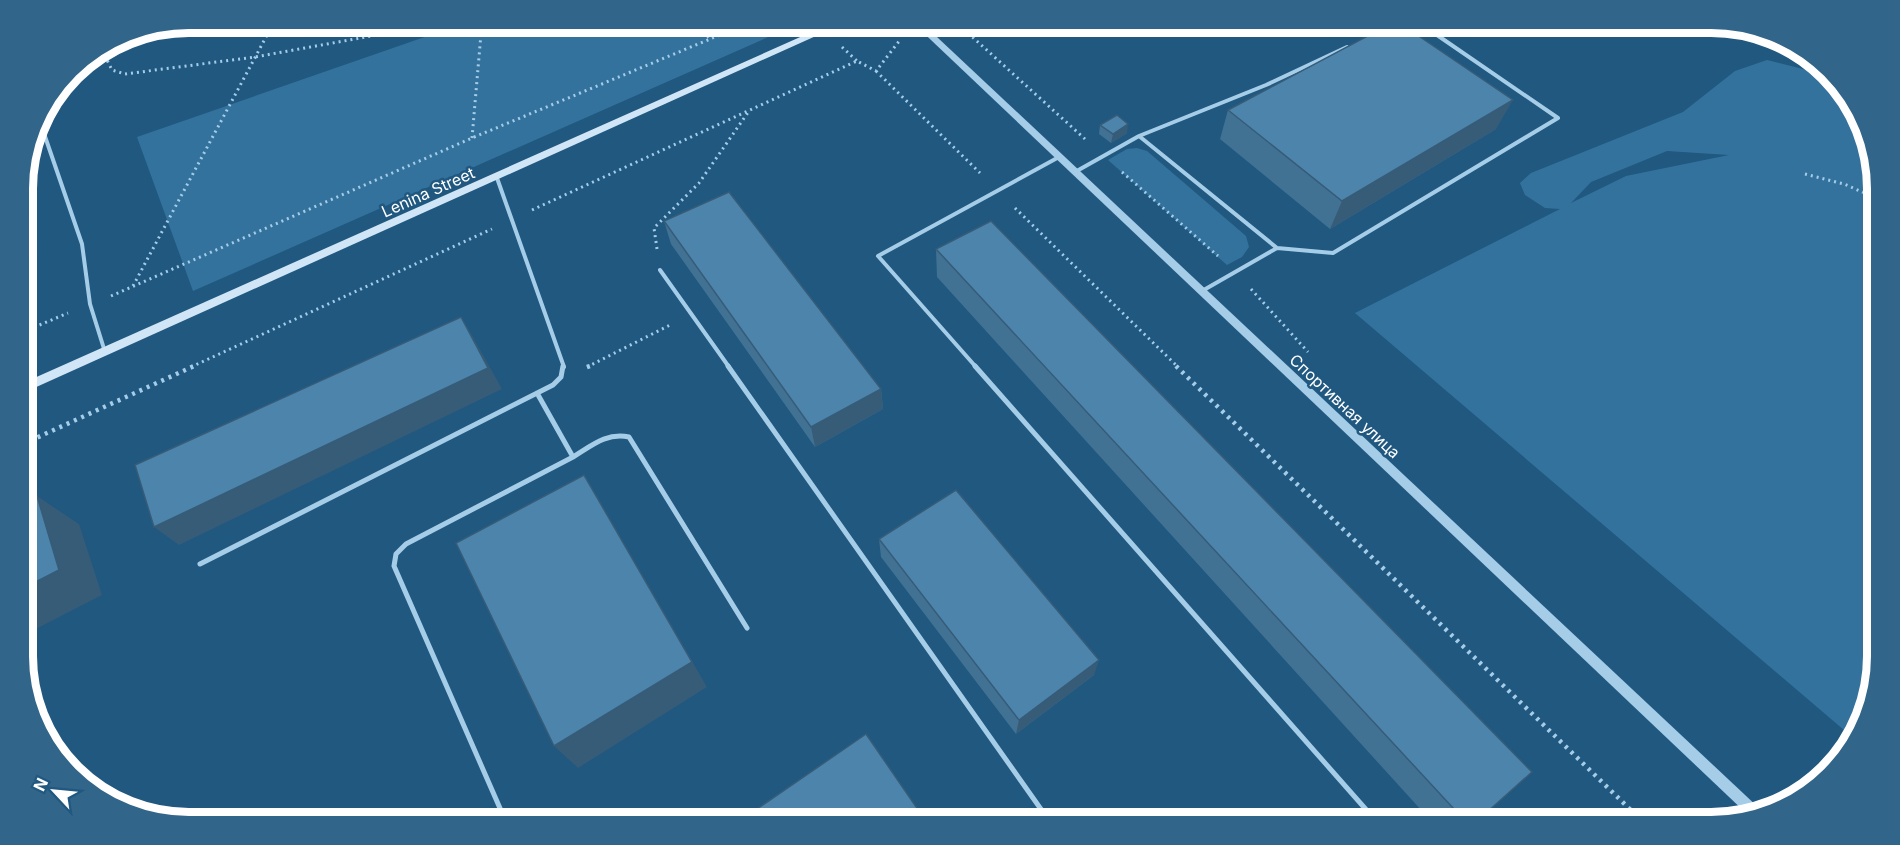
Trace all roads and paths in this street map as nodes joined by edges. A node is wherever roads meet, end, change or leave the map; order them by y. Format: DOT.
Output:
graph roads {
  1 [pos="268,33"];
  2 [pos="388,33"];
  3 [pos="481,33"];
  4 [pos="705,33"];
  5 [pos="724,33"];
  6 [pos="819,33"];
  7 [pos="928,33"];
  8 [pos="968,33"];
  9 [pos="1434,33"];
  10 [pos="710,39"];
  11 [pos="900,39"];
  12 [pos="1349,47"];
  13 [pos="106,57"];
  14 [pos="255,57"];
  15 [pos="876,71"];
  16 [pos="749,110"];
  17 [pos="44,133"];
  18 [pos="1139,136"];
  19 [pos="472,138"];
  20 [pos="1103,156"];
  21 [pos="1059,157"];
  22 [pos="1075,172"];
  23 [pos="1805,174"];
  24 [pos="498,178"];
  25 [pos="998,190"];
  26 [pos="1867,194"];
  27 [pos="511,220"];
  28 [pos="1277,249"];
  29 [pos="660,270"];
  30 [pos="1236,272"];
  31 [pos="132,288"];
  32 [pos="1202,291"];
  33 [pos="90,304"];
  34 [pos="690,315"];
  35 [pos="33,329"];
  36 [pos="105,352"];
  37 [pos="1309,354"];
  38 [pos="561,377"];
  39 [pos="33,384"];
  40 [pos="537,393"];
  41 [pos="33,439"];
  42 [pos="573,457"];
  43 [pos="200,564"];
  44 [pos="747,628"];
  45 [pos="1750,807"];
  46 [pos="502,812"];
  47 [pos="1043,812"];
  48 [pos="1368,812"];
  49 [pos="1633,812"];
  1 -- 14 [label="path"];
  2 -- 14 [label="path"];
  3 -- 19 [label="path"];
  4 -- 10 [label="path"];
  5 -- 10 [label="path"];
  6 -- 24 [label="main road, Lenina Street"];
  7 -- 21 [label="street, Спортивная улица"];
  8 -- 20 [label="path"];
  9 -- 28 [label="lane"];
  10 -- 19 [label="path"];
  11 -- 15 [label="path"];
  12 -- 18 [label="lane"];
  13 -- 14 [label="path"];
  14 -- 31 [label="path"];
  15 -- 16 [label="path"];
  15 -- 25 [label="path"];
  16 -- 27 [label="path"];
  16 -- 29 [label="path"];
  17 -- 33 [label="lane"];
  18 -- 20 [label="lane"];
  18 -- 28 [label="lane"];
  19 -- 31 [label="path"];
  20 -- 22 [label="lane"];
  20 -- 30 [label="path"];
  21 -- 22 [label="street, Спортивная улица"];
  21 -- 25 [label="lane"];
  22 -- 32 [label="street, Спортивная улица"];
  23 -- 26 [label="path"];
  24 -- 27 [label="lane"];
  24 -- 36 [label="main road, Lenina Street"];
  25 -- 48 [label="lane"];
  25 -- 49 [label="path"];
  27 -- 38 [label="lane"];
  27 -- 41 [label="path"];
  28 -- 30 [label="lane"];
  29 -- 34 [label="lane"];
  30 -- 32 [label="lane"];
  30 -- 37 [label="path"];
  31 -- 33 [label="path"];
  32 -- 45 [label="street, Спортивная улица"];
  33 -- 35 [label="path"];
  33 -- 36 [label="lane"];
  34 -- 38 [label="path"];
  34 -- 47 [label="lane"];
  36 -- 39 [label="main road, Lenina Street"];
  38 -- 40 [label="lane"];
  40 -- 42 [label="lane"];
  40 -- 43 [label="lane"];
  42 -- 44 [label="lane"];
  42 -- 46 [label="lane"];
}
